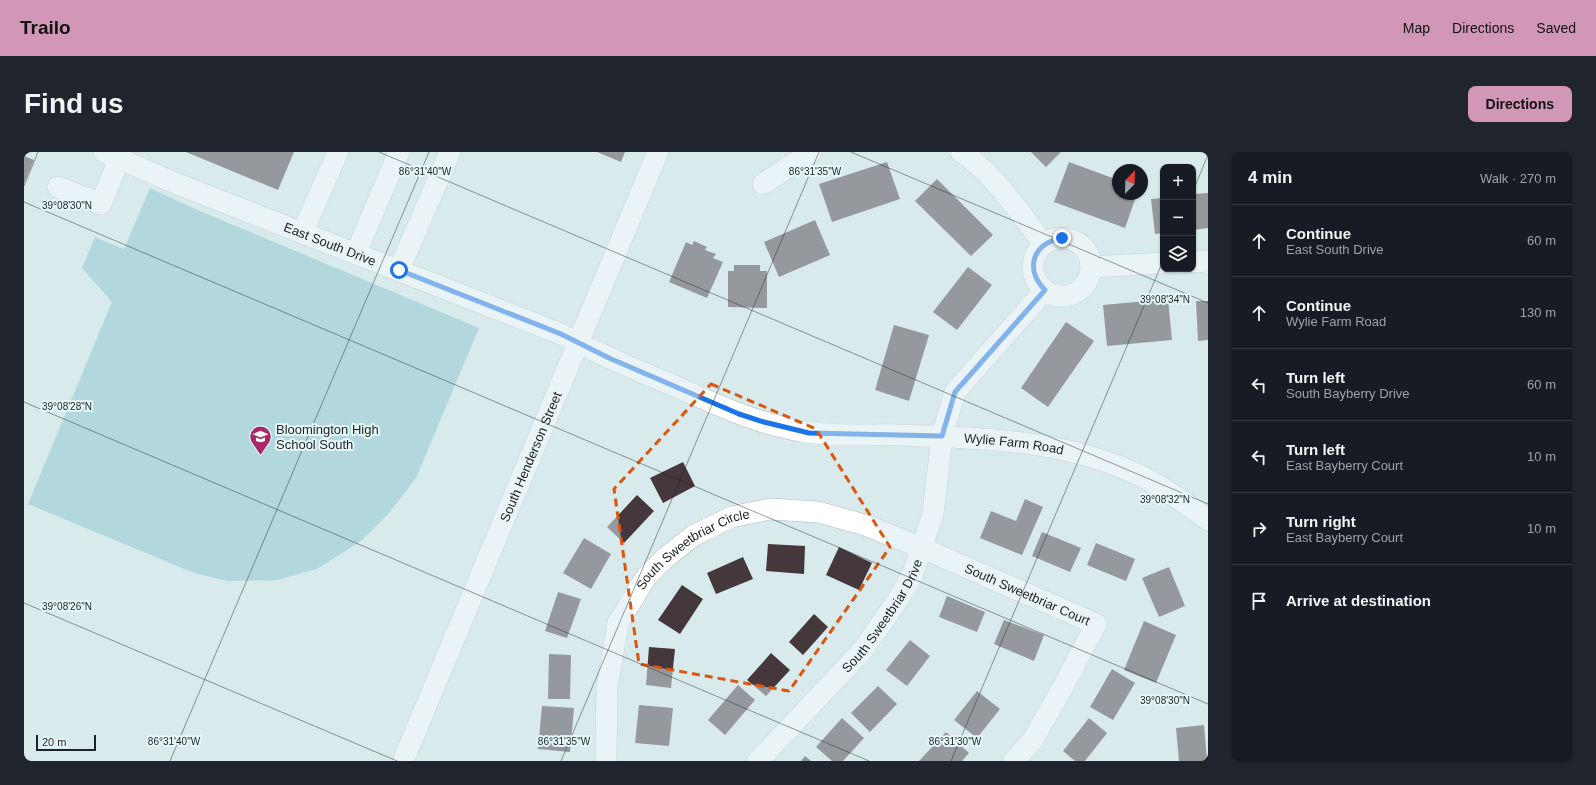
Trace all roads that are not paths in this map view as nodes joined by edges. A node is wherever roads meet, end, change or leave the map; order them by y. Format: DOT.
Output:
graph roads {
  1 [pos="338,152"];
  2 [pos="399,152"];
  3 [pos="450,152"];
  4 [pos="658,152"];
  5 [pos="811,152"];
  6 [pos="961,152"];
  7 [pos="112,155"];
  8 [pos="763,184"];
  9 [pos="58,187"];
  10 [pos="302,233"];
  11 [pos="1044,244"];
  12 [pos="356,253"];
  13 [pos="1208,261"];
  14 [pos="1196,262"];
  15 [pos="1160,263"];
  16 [pos="1091,267"];
  17 [pos="399,270"];
  18 [pos="1045,290"];
  19 [pos="578,343"];
  20 [pos="942,436"];
  21 [pos="1208,520"];
  22 [pos="922,548"];
  23 [pos="403,761"];
  24 [pos="606,761"];
  25 [pos="758,761"];
  26 [pos="1014,761"];
  1 -- 10 [label="street"];
  2 -- 12 [label="street"];
  3 -- 17 [label="street"];
  4 -- 19 [label="street, South Henderson Street"];
  5 -- 8 [label="street"];
  6 -- 11 [label="street"];
  7 -- 9 [label="street"];
  7 -- 10 [label="street, East South Drive"];
  10 -- 12 [label="street, East South Drive"];
  11 -- 16 [label="street"];
  11 -- 18 [label="street"];
  12 -- 17 [label="street, East South Drive"];
  13 -- 14 [label="street"];
  15 -- 16 [label="street"];
  16 -- 18 [label="street"];
  17 -- 19 [label="street, East South Drive"];
  18 -- 20 [label="street, South Sweetbriar Drive"];
  19 -- 20 [label="street, Wylie Farm Road"];
  19 -- 23 [label="street, South Henderson Street"];
  20 -- 21 [label="street, Wylie Farm Road"];
  20 -- 22 [label="street, South Sweetbriar Drive"];
  22 -- 24 [label="street, South Sweetbriar Circle"];
  22 -- 25 [label="street, South Sweetbriar Drive"];
  22 -- 26 [label="street, South Sweetbriar Court"];
}
